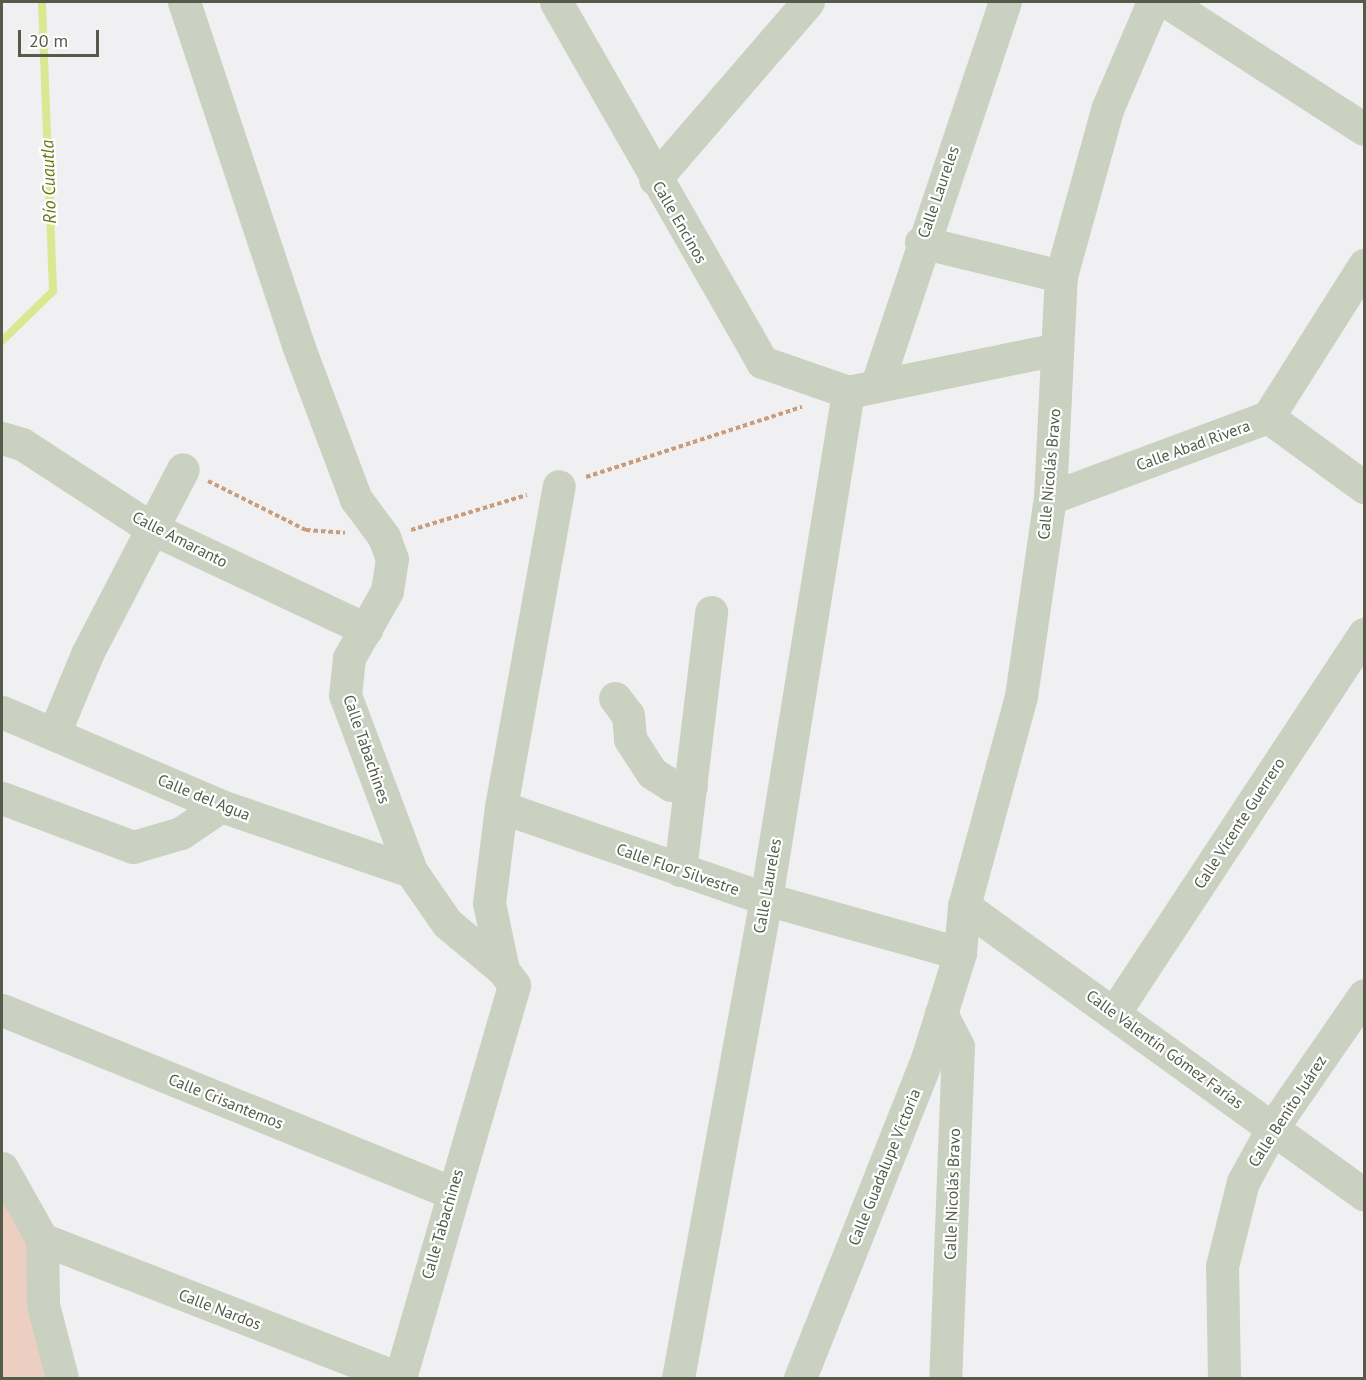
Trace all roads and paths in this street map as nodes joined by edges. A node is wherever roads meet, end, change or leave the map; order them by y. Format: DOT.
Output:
graph roads {
  1 [pos="184,2"];
  2 [pos="556,2"];
  3 [pos="808,2"];
  4 [pos="1005,2"];
  5 [pos="1153,2"];
  6 [pos="1167,2"];
  7 [pos="1365,129"];
  8 [pos="655,179"];
  9 [pos="921,242"];
  10 [pos="1365,265"];
  11 [pos="1061,276"];
  12 [pos="1057,349"];
  13 [pos="862,388"];
  14 [pos="1268,417"];
  15 [pos="2,438"];
  16 [pos="183,469"];
  17 [pos="558,486"];
  18 [pos="1365,488"];
  19 [pos="1050,498"];
  20 [pos="151,528"];
  21 [pos="384,537"];
  22 [pos="711,612"];
  23 [pos="366,629"];
  24 [pos="1365,634"];
  25 [pos="615,698"];
  26 [pos="2,712"];
  27 [pos="55,731"];
  28 [pos="691,786"];
  29 [pos="2,798"];
  30 [pos="221,806"];
  31 [pos="501,807"];
  32 [pos="680,870"];
  33 [pos="411,871"];
  34 [pos="766,899"];
  35 [pos="489,903"];
  36 [pos="964,906"];
  37 [pos="447,922"];
  38 [pos="960,953"];
  39 [pos="503,970"];
  40 [pos="1365,995"];
  41 [pos="2,1010"];
  42 [pos="942,1013"];
  43 [pos="1114,1013"];
  44 [pos="1273,1127"];
  45 [pos="2,1168"];
  46 [pos="450,1192"];
  47 [pos="1365,1194"];
  48 [pos="42,1239"];
  49 [pos="62,1378"];
  50 [pos="399,1378"];
  51 [pos="678,1378"];
  52 [pos="800,1378"];
  53 [pos="945,1378"];
  54 [pos="1224,1378"];
  1 -- 21 [label="street"];
  2 -- 8 [label="street, Calle Encinos"];
  3 -- 8 [label="street"];
  4 -- 9 [label="street, Calle Laureles"];
  5 -- 11 [label="street, Calle Nicolás Bravo"];
  6 -- 7 [label="street"];
  8 -- 13 [label="street, Calle Encinos"];
  9 -- 11 [label="street"];
  9 -- 13 [label="street, Calle Laureles"];
  10 -- 14 [label="street, Calle Abad Rivera"];
  11 -- 12 [label="street, Calle Nicolás Bravo"];
  12 -- 13 [label="street"];
  12 -- 19 [label="street, Calle Nicolás Bravo"];
  13 -- 17 [label="path"];
  13 -- 34 [label="street, Calle Laureles"];
  14 -- 18 [label="street"];
  14 -- 19 [label="street, Calle Abad Rivera"];
  15 -- 20 [label="street, Calle Amaranto"];
  16 -- 20 [label="street"];
  16 -- 21 [label="path"];
  17 -- 21 [label="path"];
  17 -- 31 [label="street, Calle Tabachines"];
  19 -- 36 [label="street, Calle Nicolás Bravo"];
  20 -- 23 [label="street, Calle Amaranto"];
  20 -- 27 [label="street"];
  21 -- 23 [label="street, Calle Tabachines"];
  22 -- 28 [label="street"];
  23 -- 33 [label="street, Calle Tabachines"];
  24 -- 43 [label="street, Calle Vicente Guerrero"];
  25 -- 28 [label="street"];
  26 -- 27 [label="street, Calle del Agua"];
  27 -- 30 [label="street, Calle del Agua"];
  28 -- 32 [label="street"];
  29 -- 30 [label="street"];
  30 -- 33 [label="street, Calle del Agua"];
  31 -- 32 [label="street, Calle Flor Silvestre"];
  31 -- 35 [label="street, Calle Tabachines"];
  32 -- 34 [label="street, Calle Flor Silvestre"];
  33 -- 37 [label="street, Calle Tabachines"];
  34 -- 38 [label="street, Calle Flor Silvestre"];
  34 -- 51 [label="street, Calle Laureles"];
  35 -- 37 [label="street"];
  35 -- 39 [label="street, Calle Tabachines"];
  36 -- 38 [label="street, Calle Nicolás Bravo"];
  36 -- 43 [label="street, Calle Valentín Gómez Farías"];
  37 -- 39 [label="street, Calle Tabachines"];
  38 -- 42 [label="street, Calle Guadalupe Victoria"];
  39 -- 46 [label="street, Calle Tabachines"];
  40 -- 44 [label="street, Calle Benito Juárez"];
  41 -- 46 [label="street, Calle Crisantemos"];
  42 -- 52 [label="street, Calle Guadalupe Victoria"];
  42 -- 53 [label="street, Calle Nicolás Bravo"];
  43 -- 44 [label="street, Calle Valentín Gómez Farías"];
  44 -- 47 [label="street, Calle Valentín Gómez Farías"];
  44 -- 54 [label="street, Calle Benito Juárez"];
  45 -- 48 [label="street"];
  46 -- 50 [label="street, Calle Tabachines"];
  48 -- 49 [label="street"];
  48 -- 50 [label="street, Calle Nardos"];
}
